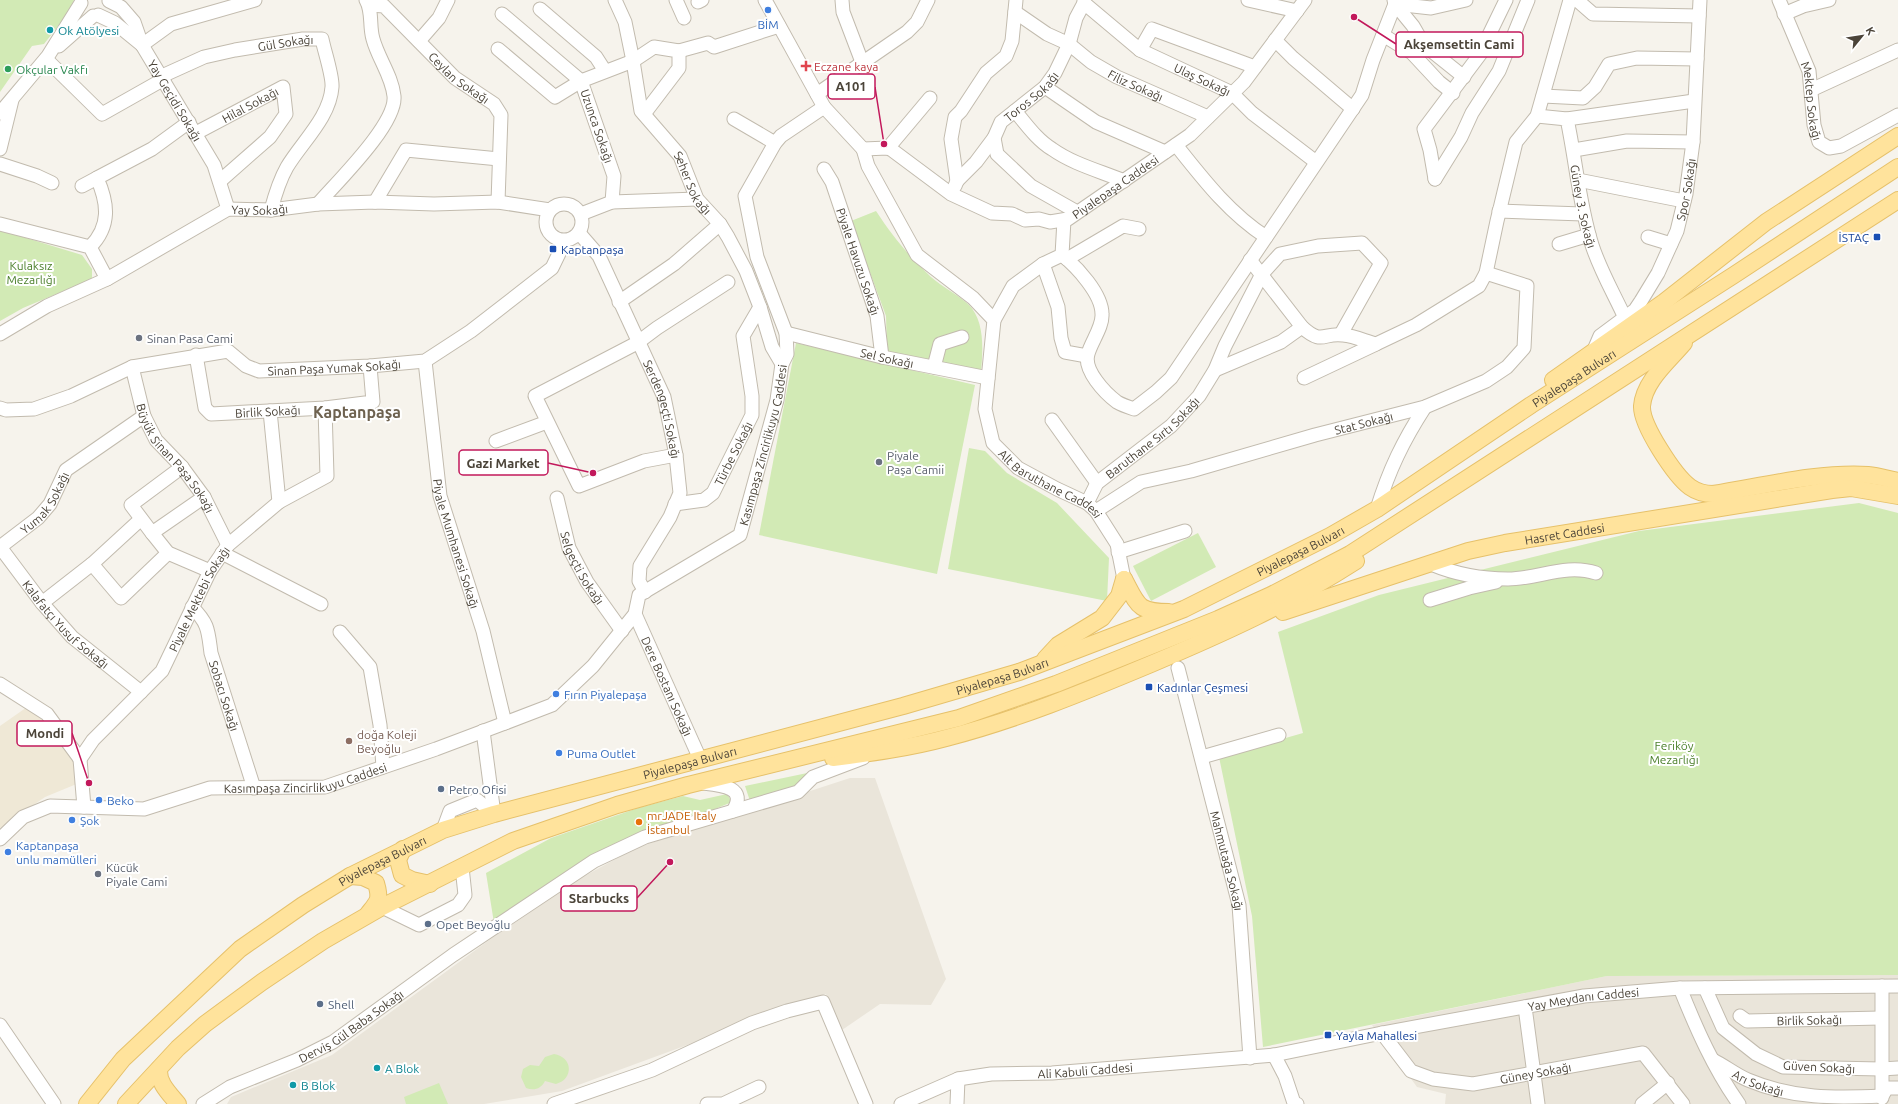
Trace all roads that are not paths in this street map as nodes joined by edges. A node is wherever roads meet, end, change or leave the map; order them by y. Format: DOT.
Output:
graph roads {
  1 [pos="255,0"];
  2 [pos="448,0"];
  3 [pos="615,0"];
  4 [pos="676,0"];
  5 [pos="765,0"];
  6 [pos="842,0"];
  7 [pos="928,0"];
  8 [pos="1248,0"];
  9 [pos="1306,0"];
  10 [pos="1466,0"];
  11 [pos="1506,0"];
  12 [pos="1528,0"];
  13 [pos="1570,0"];
  14 [pos="1577,0"];
  15 [pos="1700,0"];
  16 [pos="1778,0"];
  17 [pos="1829,0"];
  18 [pos="108,1"];
  19 [pos="1084,1"];
  20 [pos="81,2"];
  21 [pos="1395,2"];
  22 [pos="368,3"];
  23 [pos="1016,6"];
  24 [pos="540,9"];
  25 [pos="1297,11"];
  26 [pos="502,14"];
  27 [pos="1784,14"];
  28 [pos="96,15"];
  29 [pos="1699,16"];
  30 [pos="684,18"];
  31 [pos="779,26"];
  32 [pos="1383,35"];
  33 [pos="1275,40"];
  34 [pos="419,42"];
  35 [pos="1069,44"];
  36 [pos="142,45"];
  37 [pos="498,49"];
  38 [pos="1140,50"];
  39 [pos="1898,50"];
  40 [pos="679,51"];
  41 [pos="47,58"];
  42 [pos="1697,59"];
  43 [pos="633,61"];
  44 [pos="862,62"];
  45 [pos="1255,67"];
  46 [pos="605,71"];
  47 [pos="163,78"];
  48 [pos="1464,78"];
  49 [pos="581,81"];
  50 [pos="1045,87"];
  51 [pos="1811,90"];
  52 [pos="1232,93"];
  53 [pos="1452,93"];
  54 [pos="817,94"];
  55 [pos="1543,96"];
  56 [pos="13,97"];
  57 [pos="930,98"];
  58 [pos="1694,101"];
  59 [pos="824,107"];
  60 [pos="1353,109"];
  61 [pos="1015,111"];
  62 [pos="0,113"];
  63 [pos="644,114"];
  64 [pos="1898,115"];
  65 [pos="1537,116"];
  66 [pos="1208,117"];
  67 [pos="734,119"];
  68 [pos="1567,119"];
  69 [pos="192,127"];
  70 [pos="1898,136"];
  71 [pos="994,138"];
  72 [pos="1693,142"];
  73 [pos="775,143"];
  74 [pos="1176,145"];
  75 [pos="888,148"];
  76 [pos="863,149"];
  77 [pos="0,150"];
  78 [pos="1574,150"];
  79 [pos="1165,152"];
  80 [pos="499,159"];
  81 [pos="1316,162"];
  82 [pos="0,164"];
  83 [pos="1898,166"];
  84 [pos="824,169"];
  85 [pos="97,178"];
  86 [pos="957,180"];
  87 [pos="1578,180"];
  88 [pos="220,181"];
  89 [pos="1124,181"];
  90 [pos="52,183"];
  91 [pos="82,186"];
  92 [pos="951,194"];
  93 [pos="697,199"];
  94 [pos="1898,200"];
  95 [pos="1684,201"];
  96 [pos="375,202"];
  97 [pos="498,202"];
  98 [pos="612,202"];
  99 [pos="318,204"];
  100 [pos="228,210"];
  101 [pos="271,210"];
  102 [pos="550,210"];
  103 [pos="1499,211"];
  104 [pos="1077,212"];
  105 [pos="581,214"];
  106 [pos="1583,214"];
  107 [pos="1064,220"];
  108 [pos="0,224"];
  109 [pos="720,224"];
  110 [pos="1139,229"];
  111 [pos="579,233"];
  112 [pos="1589,234"];
  113 [pos="1266,237"];
  114 [pos="1648,237"];
  115 [pos="565,241"];
  116 [pos="1559,244"];
  117 [pos="1671,244"];
  118 [pos="90,247"];
  119 [pos="1065,257"];
  120 [pos="1250,260"];
  121 [pos="1043,264"];
  122 [pos="1486,273"];
  123 [pos="1262,274"];
  124 [pos="107,279"];
  125 [pos="728,282"];
  126 [pos="619,302"];
  127 [pos="760,307"];
  128 [pos="1625,318"];
  129 [pos="994,320"];
  130 [pos="1302,327"];
  131 [pos="1697,329"];
  132 [pos="786,333"];
  133 [pos="0,334"];
  134 [pos="1341,334"];
  135 [pos="962,337"];
  136 [pos="638,343"];
  137 [pos="1376,344"];
  138 [pos="1594,350"];
  139 [pos="196,355"];
  140 [pos="1087,356"];
  141 [pos="882,357"];
  142 [pos="425,361"];
  143 [pos="782,364"];
  144 [pos="370,366"];
  145 [pos="132,367"];
  146 [pos="934,367"];
  147 [pos="1215,370"];
  148 [pos="988,378"];
  149 [pos="1304,378"];
  150 [pos="1531,405"];
  151 [pos="1425,407"];
  152 [pos="0,408"];
  153 [pos="325,408"];
  154 [pos="270,411"];
  155 [pos="144,416"];
  156 [pos="1052,420"];
  157 [pos="547,422"];
  158 [pos="496,441"];
  159 [pos="676,456"];
  160 [pos="182,467"];
  161 [pos="1898,481"];
  162 [pos="1097,483"];
  163 [pos="1459,485"];
  164 [pos="1898,496"];
  165 [pos="204,497"];
  166 [pos="557,498"];
  167 [pos="278,502"];
  168 [pos="676,504"];
  169 [pos="1092,507"];
  170 [pos="1377,508"];
  171 [pos="141,519"];
  172 [pos="1186,530"];
  173 [pos="152,533"];
  174 [pos="0,547"];
  175 [pos="225,549"];
  176 [pos="1118,552"];
  177 [pos="168,553"];
  178 [pos="92,564"];
  179 [pos="1431,564"];
  180 [pos="210,571"];
  181 [pos="1596,573"];
  182 [pos="1124,579"];
  183 [pos="1509,580"];
  184 [pos="645,592"];
  185 [pos="1430,600"];
  186 [pos="42,603"];
  187 [pos="320,604"];
  188 [pos="192,607"];
  189 [pos="1176,612"];
  190 [pos="635,614"];
  191 [pos="1240,626"];
  192 [pos="622,631"];
  193 [pos="340,632"];
  194 [pos="1042,662"];
  195 [pos="1178,668"];
  196 [pos="0,684"];
  197 [pos="141,692"];
  198 [pos="505,723"];
  199 [pos="483,731"];
  200 [pos="1280,735"];
  201 [pos="878,752"];
  202 [pos="1202,757"];
  203 [pos="80,759"];
  204 [pos="700,759"];
  205 [pos="784,761"];
  206 [pos="383,767"];
  207 [pos="697,782"];
  208 [pos="254,788"];
  209 [pos="84,807"];
  210 [pos="733,811"];
  211 [pos="494,814"];
  212 [pos="0,839"];
  213 [pos="403,849"];
  214 [pos="462,867"];
  215 [pos="350,876"];
  216 [pos="430,884"];
  217 [pos="382,907"];
  218 [pos="368,916"];
  219 [pos="1882,986"];
  220 [pos="1898,986"];
  221 [pos="1680,988"];
  222 [pos="1705,988"];
  223 [pos="1525,1007"];
  224 [pos="1740,1016"];
  225 [pos="1882,1018"];
  226 [pos="0,1025"];
  227 [pos="1382,1033"];
  228 [pos="1274,1056"];
  229 [pos="1250,1058"];
  230 [pos="1713,1060"];
  231 [pos="1898,1068"];
  232 [pos="158,1069"];
  233 [pos="1881,1070"];
  234 [pos="1533,1073"];
  235 [pos="958,1079"];
  236 [pos="1668,1083"];
  237 [pos="759,1087"];
  238 [pos="1898,1088"];
  239 [pos="1882,1100"];
  240 [pos="54,1104"];
  241 [pos="87,1104"];
  242 [pos="126,1104"];
  243 [pos="178,1104"];
  244 [pos="203,1104"];
  245 [pos="554,1104"];
  246 [pos="707,1104"];
  247 [pos="866,1104"];
  248 [pos="901,1104"];
  249 [pos="957,1104"];
  250 [pos="1294,1104"];
  251 [pos="1538,1104"];
  252 [pos="1642,1104"];
  253 [pos="1683,1104"];
  254 [pos="1739,1104"];
  1 -- 36 [label="street"];
  2 -- 34 [label="street"];
  3 -- 43 [label="street, Seher Sokağı"];
  4 -- 30 [label="street"];
  5 -- 31 [label="street"];
  6 -- 44 [label="street"];
  7 -- 44 [label="street"];
  8 -- 25 [label="street"];
  9 -- 25 [label="street, Piyalepaşa Caddesi"];
  10 -- 21 [label="street"];
  11 -- 48 [label="street"];
  12 -- 53 [label="street"];
  13 -- 55 [label="street"];
  14 -- 29 [label="street"];
  15 -- 29 [label="street, Spor Sokağı"];
  16 -- 27 [label="street, Mektep Sokağı"];
  17 -- 27 [label="street"];
  18 -- 28 [label="street"];
  18 -- 36 [label="street, Yay Geçidi Sokağı"];
  19 -- 35 [label="street, Toros Sokağı"];
  19 -- 38 [label="street, Ulaş Sokağı"];
  20 -- 28 [label="street"];
  20 -- 41 [label="street"];
  21 -- 32 [label="street"];
  21 -- 48 [label="street"];
  22 -- 34 [label="street, Ceylan Sokağı"];
  22 -- 99 [label="street"];
  23 -- 35 [label="street, Filiz Sokağı"];
  23 -- 86 [label="street"];
  24 -- 46 [label="street"];
  25 -- 33 [label="street, Piyalepaşa Caddesi"];
  26 -- 49 [label="street"];
  27 -- 51 [label="street, Mektep Sokağı"];
  28 -- 36 [label="street"];
  28 -- 41 [label="street"];
  29 -- 42 [label="street, Spor Sokağı"];
  31 -- 40 [label="street"];
  31 -- 54 [label="street"];
  32 -- 53 [label="street"];
  32 -- 60 [label="street"];
  33 -- 45 [label="street, Piyalepaşa Caddesi"];
  33 -- 60 [label="street"];
  34 -- 80 [label="street, Ceylan Sokağı"];
  35 -- 50 [label="street, Toros Sokağı"];
  35 -- 66 [label="street, Filiz Sokağı"];
  36 -- 47 [label="street, Yay Geçidi Sokağı"];
  37 -- 49 [label="street"];
  38 -- 45 [label="street"];
  38 -- 52 [label="street, Ulaş Sokağı"];
  39 -- 51 [label="street"];
  40 -- 43 [label="street, Uzunca Sokağı"];
  40 -- 63 [label="street"];
  41 -- 47 [label="street"];
  41 -- 56 [label="street"];
  42 -- 55 [label="street"];
  42 -- 58 [label="street, Spor Sokağı"];
  43 -- 46 [label="street, Uzunca Sokağı"];
  43 -- 63 [label="street, Seher Sokağı"];
  44 -- 54 [label="street"];
  45 -- 52 [label="street, Piyalepaşa Caddesi"];
  46 -- 49 [label="street, Uzunca Sokağı"];
  47 -- 69 [label="street, Yay Geçidi Sokağı"];
  47 -- 101 [label="street, Gül Sokağı"];
  48 -- 53 [label="street"];
  49 -- 98 [label="street, Uzunca Sokağı"];
  50 -- 61 [label="street, Toros Sokağı"];
  50 -- 79 [label="street"];
  51 -- 64 [label="street, Mektep Sokağı"];
  52 -- 66 [label="street, Piyalepaşa Caddesi"];
  52 -- 81 [label="street, Ulaş Sokağı"];
  54 -- 59 [label="street"];
  55 -- 65 [label="street"];
  56 -- 62 [label="street"];
  56 -- 77 [label="street"];
  57 -- 75 [label="street"];
  58 -- 68 [label="street"];
  58 -- 72 [label="street, Spor Sokağı"];
  59 -- 73 [label="street, Kasımpaşa Zincirlikuyu Caddesi"];
  59 -- 76 [label="street"];
  60 -- 81 [label="street"];
  61 -- 71 [label="street, Toros Sokağı"];
  61 -- 89 [label="street"];
  63 -- 93 [label="street, Seher Sokağı"];
  65 -- 68 [label="street"];
  65 -- 103 [label="street"];
  66 -- 74 [label="street, Piyalepaşa Caddesi"];
  67 -- 73 [label="street"];
  68 -- 78 [label="street, Güney 3. Sokağı"];
  69 -- 85 [label="street"];
  69 -- 88 [label="street, Yay Geçidi Sokağı"];
  69 -- 88 [label="street, Hilal Sokağı"];
  70 -- 138 [label="main road"];
  71 -- 86 [label="street, Toros Sokağı"];
  71 -- 104 [label="street"];
  72 -- 78 [label="street"];
  72 -- 95 [label="street, Spor Sokağı"];
  73 -- 132 [label="street, Kasımpaşa Zincirlikuyu Caddesi"];
  74 -- 79 [label="street, Piyalepaşa Caddesi"];
  74 -- 113 [label="street"];
  75 -- 76 [label="street"];
  75 -- 92 [label="street, Piyalepaşa Caddesi"];
  76 -- 129 [label="street"];
  78 -- 87 [label="street, Güney 3. Sokağı"];
  79 -- 89 [label="street, Piyalepaşa Caddesi"];
  80 -- 96 [label="street"];
  80 -- 97 [label="street, Ceylan Sokağı"];
  81 -- 113 [label="street"];
  82 -- 90 [label="street"];
  83 -- 150 [label="main road, Piyalepaşa Bulvarı"];
  84 -- 141 [label="street, Piyale Havuzu Sokağı"];
  85 -- 91 [label="street"];
  85 -- 118 [label="street"];
  86 -- 92 [label="street"];
  87 -- 95 [label="street"];
  87 -- 106 [label="street, Güney 3. Sokağı"];
  88 -- 100 [label="street, Yay Geçidi Sokağı"];
  89 -- 104 [label="street, Piyalepaşa Caddesi"];
  92 -- 107 [label="street, Piyalepaşa Caddesi"];
  93 -- 98 [label="street"];
  93 -- 109 [label="street, Seher Sokağı"];
  94 -- 131 [label="main road, Piyalepaşa Bulvarı"];
  95 -- 117 [label="street, Spor Sokağı"];
  96 -- 97 [label="street, Yay Sokağı"];
  96 -- 99 [label="street, Yay Sokağı"];
  97 -- 102 [label="street, Yay Sokağı"];
  98 -- 105 [label="street"];
  99 -- 101 [label="street, Yay Sokağı"];
  100 -- 101 [label="street, Yay Sokağı"];
  100 -- 124 [label="street, Yay Sokağı"];
  102 -- 105 [label="street"];
  102 -- 115 [label="street"];
  103 -- 106 [label="street"];
  103 -- 122 [label="street"];
  104 -- 107 [label="street, Piyalepaşa Caddesi"];
  105 -- 111 [label="street"];
  106 -- 112 [label="street, Güney 3. Sokağı"];
  107 -- 119 [label="street"];
  108 -- 118 [label="street"];
  109 -- 126 [label="street"];
  109 -- 127 [label="street, Seher Sokağı"];
  110 -- 119 [label="street"];
  111 -- 115 [label="street"];
  111 -- 126 [label="street, Serdengeçti Sokağı"];
  112 -- 116 [label="street"];
  112 -- 128 [label="street, Güney 3. Sokağı"];
  113 -- 120 [label="street"];
  114 -- 117 [label="street"];
  115 -- 142 [label="street, Sinan Paşa Yumak Sokağı"];
  117 -- 128 [label="street, Spor Sokağı"];
  118 -- 124 [label="street"];
  119 -- 121 [label="street"];
  119 -- 140 [label="street"];
  120 -- 123 [label="street"];
  120 -- 140 [label="street"];
  121 -- 129 [label="street"];
  121 -- 140 [label="street"];
  122 -- 137 [label="street"];
  122 -- 151 [label="street, Stat Sokağı"];
  123 -- 130 [label="street"];
  123 -- 134 [label="street, Baruthane Sırtı Sokağı"];
  123 -- 147 [label="street, Baruthane Sırtı Sokağı"];
  124 -- 133 [label="street, Yay Sokağı"];
  125 -- 136 [label="street"];
  126 -- 136 [label="street, Serdengeçti Sokağı"];
  127 -- 143 [label="street, Seher Sokağı"];
  127 -- 168 [label="street, Türbe Sokağı"];
  128 -- 138 [label="street, Spor Sokağı"];
  129 -- 148 [label="street, Alt Baruthane Caddesi"];
  130 -- 134 [label="street"];
  130 -- 147 [label="street"];
  131 -- 161 [label="main road"];
  131 -- 163 [label="main road, Piyalepaşa Bulvarı"];
  132 -- 141 [label="street, Sel Sokağı"];
  132 -- 143 [label="street, Kasımpaşa Zincirlikuyu Caddesi"];
  134 -- 137 [label="street"];
  135 -- 146 [label="street"];
  136 -- 157 [label="street"];
  136 -- 159 [label="street, Serdengeçti Sokağı"];
  137 -- 149 [label="street"];
  138 -- 150 [label="main road"];
  139 -- 144 [label="street, Sinan Paşa Yumak Sokağı"];
  139 -- 145 [label="street, Sinan Paşa Yumak Sokağı"];
  139 -- 154 [label="street, Birlik Sokağı"];
  141 -- 146 [label="street, Sel Sokağı"];
  142 -- 144 [label="street, Sinan Paşa Yumak Sokağı"];
  142 -- 198 [label="street, Piyale Mumhanesi Sokağı"];
  143 -- 184 [label="street, Kasımpaşa Zincirlikuyu Caddesi"];
  144 -- 153 [label="street, Birlik Sokağı"];
  145 -- 152 [label="street, Sinan Paşa Yumak Sokağı"];
  145 -- 155 [label="street, Büyük Sinan Paşa Sokağı"];
  146 -- 148 [label="street, Sel Sokağı"];
  147 -- 162 [label="street, Baruthane Sırtı Sokağı"];
  148 -- 169 [label="street, Alt Baruthane Caddesi"];
  150 -- 170 [label="main road, Piyalepaşa Bulvarı"];
  151 -- 169 [label="street, Stat Sokağı"];
  151 -- 170 [label="street"];
  153 -- 154 [label="street, Birlik Sokağı"];
  153 -- 167 [label="street, Piyale Mektebi Sokağı"];
  154 -- 167 [label="street"];
  155 -- 160 [label="street, Büyük Sinan Paşa Sokağı"];
  155 -- 174 [label="street, Yumak Sokağı"];
  156 -- 162 [label="street"];
  157 -- 158 [label="street"];
  157 -- 159 [label="street"];
  159 -- 168 [label="street, Serdengeçti Sokağı"];
  160 -- 165 [label="street, Büyük Sinan Paşa Sokağı"];
  160 -- 171 [label="street"];
  162 -- 169 [label="street, Baruthane Sırtı Sokağı"];
  163 -- 191 [label="main road"];
  163 -- 205 [label="main road, Piyalepaşa Bulvarı"];
  164 -- 179 [label="main road, Hasret Caddesi"];
  165 -- 173 [label="street"];
  165 -- 175 [label="street, Büyük Sinan Paşa Sokağı"];
  166 -- 192 [label="street, Selgeçti Sokağı"];
  167 -- 175 [label="street, Piyale Mektebi Sokağı"];
  168 -- 184 [label="street, Serdengeçti Sokağı"];
  169 -- 176 [label="street, Alt Baruthane Caddesi"];
  170 -- 189 [label="main road, Piyalepaşa Bulvarı"];
  171 -- 173 [label="street"];
  171 -- 178 [label="street"];
  172 -- 176 [label="street"];
  173 -- 177 [label="street"];
  174 -- 186 [label="street, Kalafatçı Yusuf Sokağı"];
  175 -- 180 [label="street, Piyale Mektebi Sokağı"];
  175 -- 187 [label="street"];
  176 -- 182 [label="street, Alt Baruthane Caddesi"];
  177 -- 178 [label="street"];
  177 -- 180 [label="street"];
  178 -- 186 [label="street"];
  179 -- 183 [label="street"];
  179 -- 191 [label="main road, Hasret Caddesi"];
  180 -- 188 [label="street, Piyale Mektebi Sokağı"];
  181 -- 183 [label="street"];
  182 -- 189 [label="main road"];
  182 -- 194 [label="main road"];
  183 -- 185 [label="street"];
  184 -- 190 [label="street, Kasımpaşa Zincirlikuyu Caddesi"];
  186 -- 197 [label="street, Kalafatçı Yusuf Sokağı"];
  188 -- 197 [label="street, Piyale Mektebi Sokağı"];
  188 -- 208 [label="street, Sobacı Sokağı"];
  189 -- 194 [label="main road, Piyalepaşa Bulvarı"];
  190 -- 192 [label="street, Kasımpaşa Zincirlikuyu Caddesi"];
  190 -- 204 [label="street, Dere Bostanı Sokağı"];
  191 -- 201 [label="main road"];
  192 -- 198 [label="street, Kasımpaşa Zincirlikuyu Caddesi"];
  193 -- 206 [label="street"];
  194 -- 204 [label="main road, Piyalepaşa Bulvarı"];
  195 -- 202 [label="street, Mahmutağa Sokağı"];
  196 -- 203 [label="street"];
  197 -- 203 [label="street, Piyale Mektebi Sokağı"];
  198 -- 199 [label="street, Kasımpaşa Zincirlikuyu Caddesi"];
  199 -- 206 [label="street, Kasımpaşa Zincirlikuyu Caddesi"];
  199 -- 211 [label="street"];
  200 -- 202 [label="street"];
  201 -- 205 [label="main road"];
  201 -- 210 [label="street, Derviş Gül Baba Sokağı"];
  202 -- 229 [label="street, Mahmutağa Sokağı"];
  203 -- 209 [label="street"];
  204 -- 211 [label="main road, Piyalepaşa Bulvarı"];
  205 -- 207 [label="main road, Piyalepaşa Bulvarı"];
  206 -- 208 [label="street, Kasımpaşa Zincirlikuyu Caddesi"];
  207 -- 210 [label="street"];
  207 -- 214 [label="main road, Piyalepaşa Bulvarı"];
  208 -- 209 [label="street, Kasımpaşa Zincirlikuyu Caddesi"];
  209 -- 212 [label="street, Kasımpaşa Zincirlikuyu Caddesi"];
  210 -- 244 [label="street, Derviş Gül Baba Sokağı"];
  211 -- 213 [label="main road, Piyalepaşa Bulvarı"];
  213 -- 215 [label="main road, Piyalepaşa Bulvarı"];
  213 -- 216 [label="main road"];
  214 -- 216 [label="main road, Piyalepaşa Bulvarı"];
  214 -- 217 [label="street"];
  215 -- 218 [label="main road"];
  215 -- 241 [label="main road, Piyalepaşa Bulvarı"];
  216 -- 217 [label="main road, Piyalepaşa Bulvarı"];
  217 -- 218 [label="main road, Piyalepaşa Bulvarı"];
  218 -- 232 [label="main road, Piyalepaşa Bulvarı"];
  219 -- 220 [label="street, Yay Meydanı Caddesi"];
  219 -- 222 [label="street, Yay Meydanı Caddesi"];
  219 -- 225 [label="street"];
  221 -- 222 [label="street, Yay Meydanı Caddesi"];
  221 -- 223 [label="street, Yay Meydanı Caddesi"];
  221 -- 230 [label="street"];
  222 -- 233 [label="street, Güven Sokağı"];
  223 -- 227 [label="street, Yay Meydanı Caddesi"];
  223 -- 234 [label="street"];
  224 -- 225 [label="street, Birlik Sokağı"];
  225 -- 233 [label="street"];
  226 -- 240 [label="street"];
  227 -- 228 [label="street, Yay Meydanı Caddesi"];
  227 -- 234 [label="street, Güney Sokağı"];
  228 -- 229 [label="street, Ali Kabuli Caddesi"];
  228 -- 250 [label="street"];
  229 -- 235 [label="street, Ali Kabuli Caddesi"];
  230 -- 239 [label="street, Arı Sokağı"];
  230 -- 254 [label="street"];
  231 -- 233 [label="street, Güven Sokağı"];
  232 -- 242 [label="main road, Piyalepaşa Bulvarı"];
  232 -- 243 [label="main road"];
  233 -- 239 [label="street"];
  234 -- 236 [label="street, Güney Sokağı"];
  234 -- 251 [label="street"];
  235 -- 248 [label="street, Ali Kabuli Caddesi"];
  235 -- 249 [label="street"];
  236 -- 252 [label="street"];
  236 -- 253 [label="street, Güney Sokağı"];
  237 -- 246 [label="street"];
  238 -- 239 [label="street, Arı Sokağı"];
  245 -- 247 [label="street"];
}
